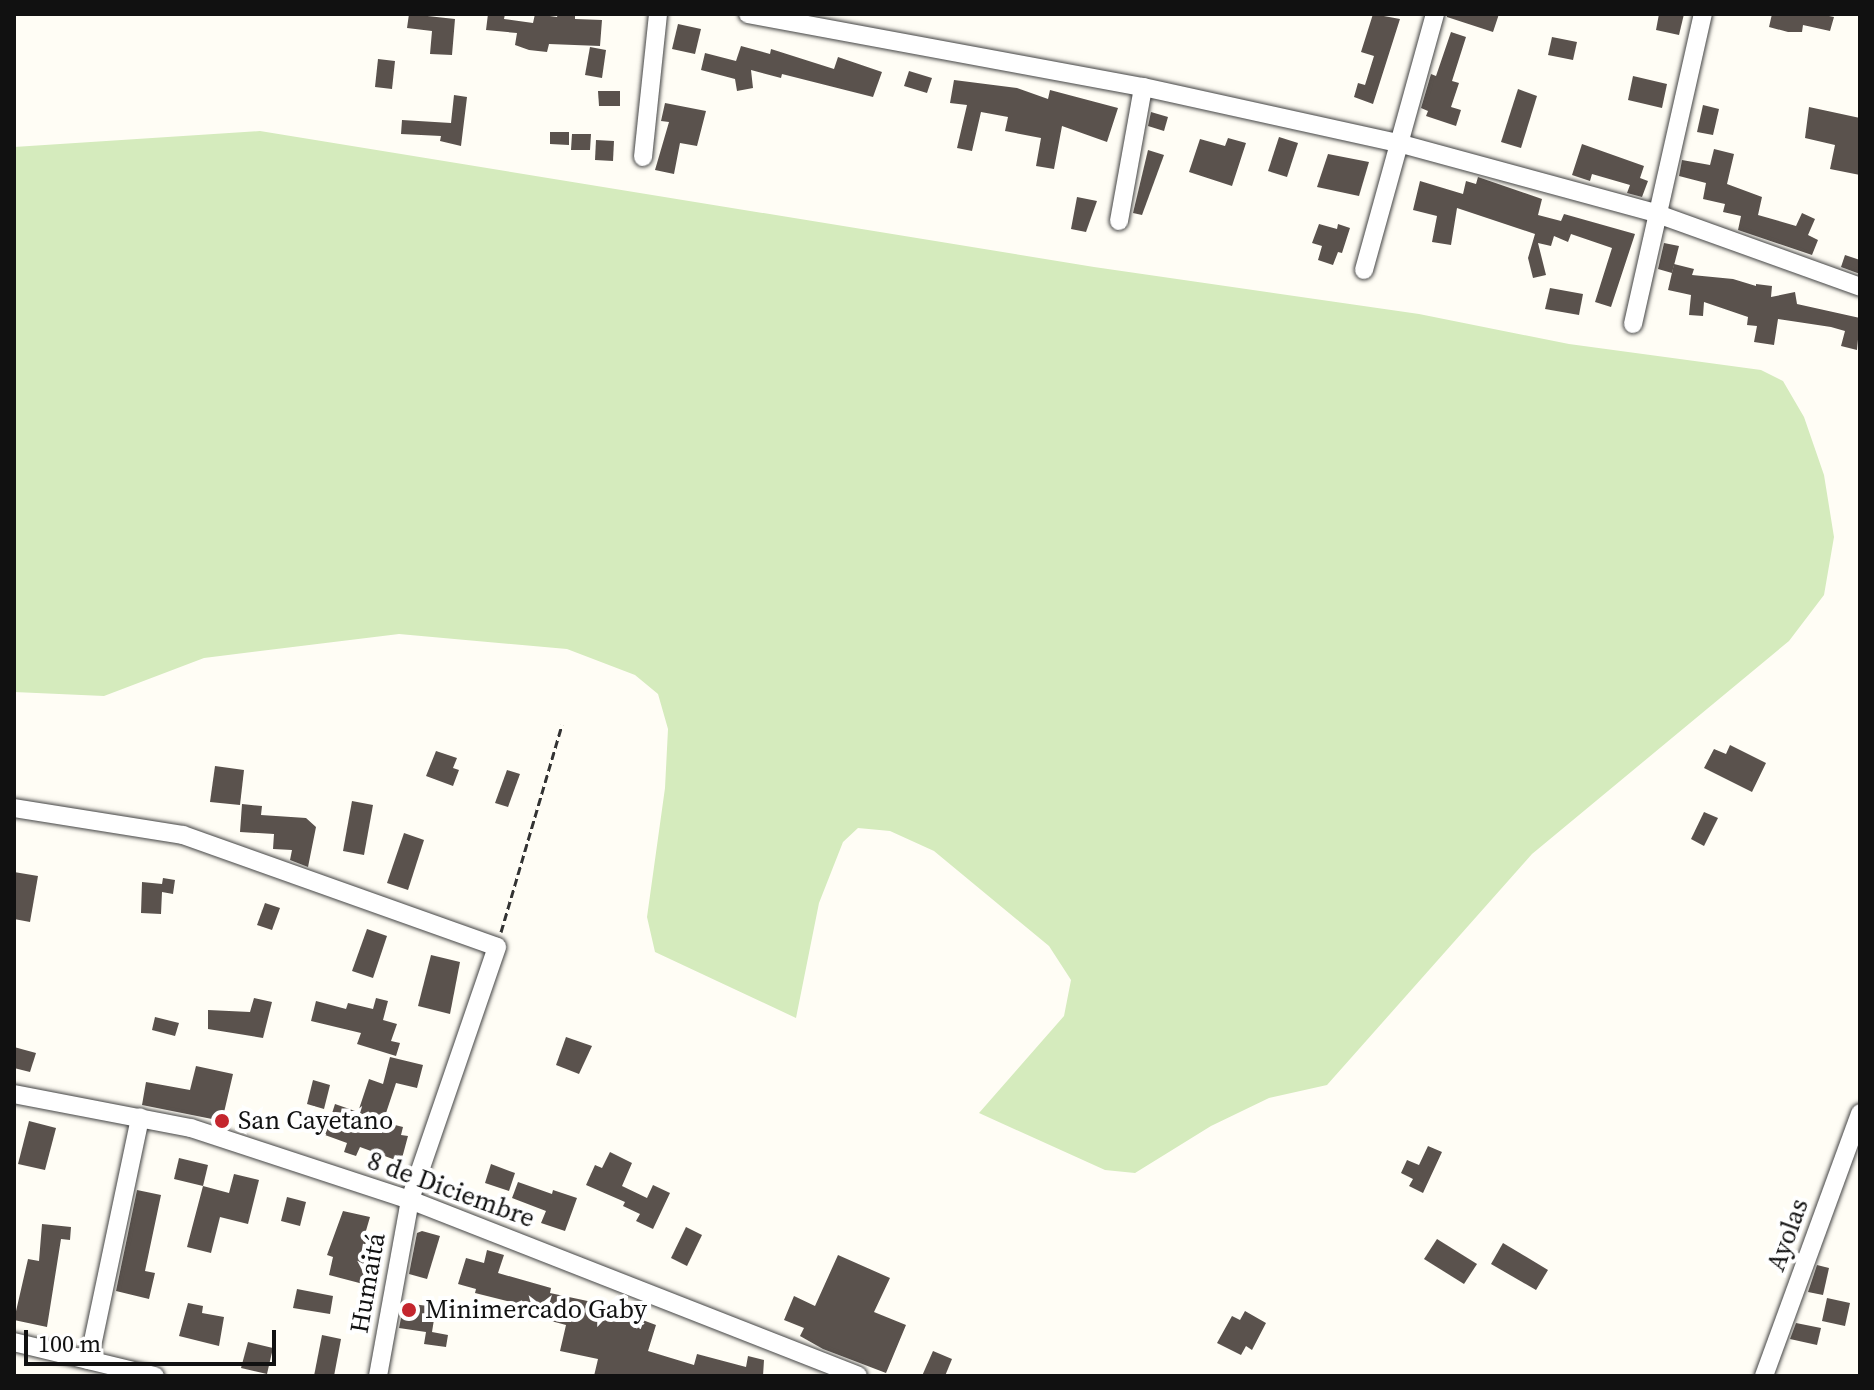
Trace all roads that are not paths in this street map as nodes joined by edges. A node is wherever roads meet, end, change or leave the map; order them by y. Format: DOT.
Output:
graph roads {
  1 [pos="658,14"];
  2 [pos="748,14"];
  3 [pos="1435,14"];
  4 [pos="1703,14"];
  5 [pos="1143,87"];
  6 [pos="1398,143"];
  7 [pos="643,157"];
  8 [pos="1655,213"];
  9 [pos="1119,221"];
  10 [pos="1364,270"];
  11 [pos="1860,287"];
  12 [pos="1633,324"];
  13 [pos="14,808"];
  14 [pos="14,1094"];
  15 [pos="1860,1113"];
  16 [pos="140,1117"];
  17 [pos="410,1200"];
  18 [pos="14,1342"];
  19 [pos="89,1360"];
  20 [pos="155,1376"];
  21 [pos="378,1376"];
  22 [pos="858,1376"];
  23 [pos="1764,1376"];
  1 -- 7 [label="street"];
  2 -- 5 [label="street"];
  3 -- 6 [label="street"];
  4 -- 8 [label="street"];
  5 -- 6 [label="street"];
  5 -- 9 [label="street"];
  6 -- 8 [label="street"];
  6 -- 10 [label="street"];
  8 -- 11 [label="street"];
  8 -- 12 [label="street"];
  13 -- 17 [label="street, Humaitá"];
  14 -- 16 [label="street, 8 de Diciembre"];
  15 -- 23 [label="street, Ayolas"];
  16 -- 17 [label="street, 8 de Diciembre"];
  16 -- 19 [label="street"];
  17 -- 21 [label="street, Humaitá"];
  17 -- 22 [label="street, 8 de Diciembre"];
  18 -- 19 [label="street"];
  19 -- 20 [label="street"];
}
